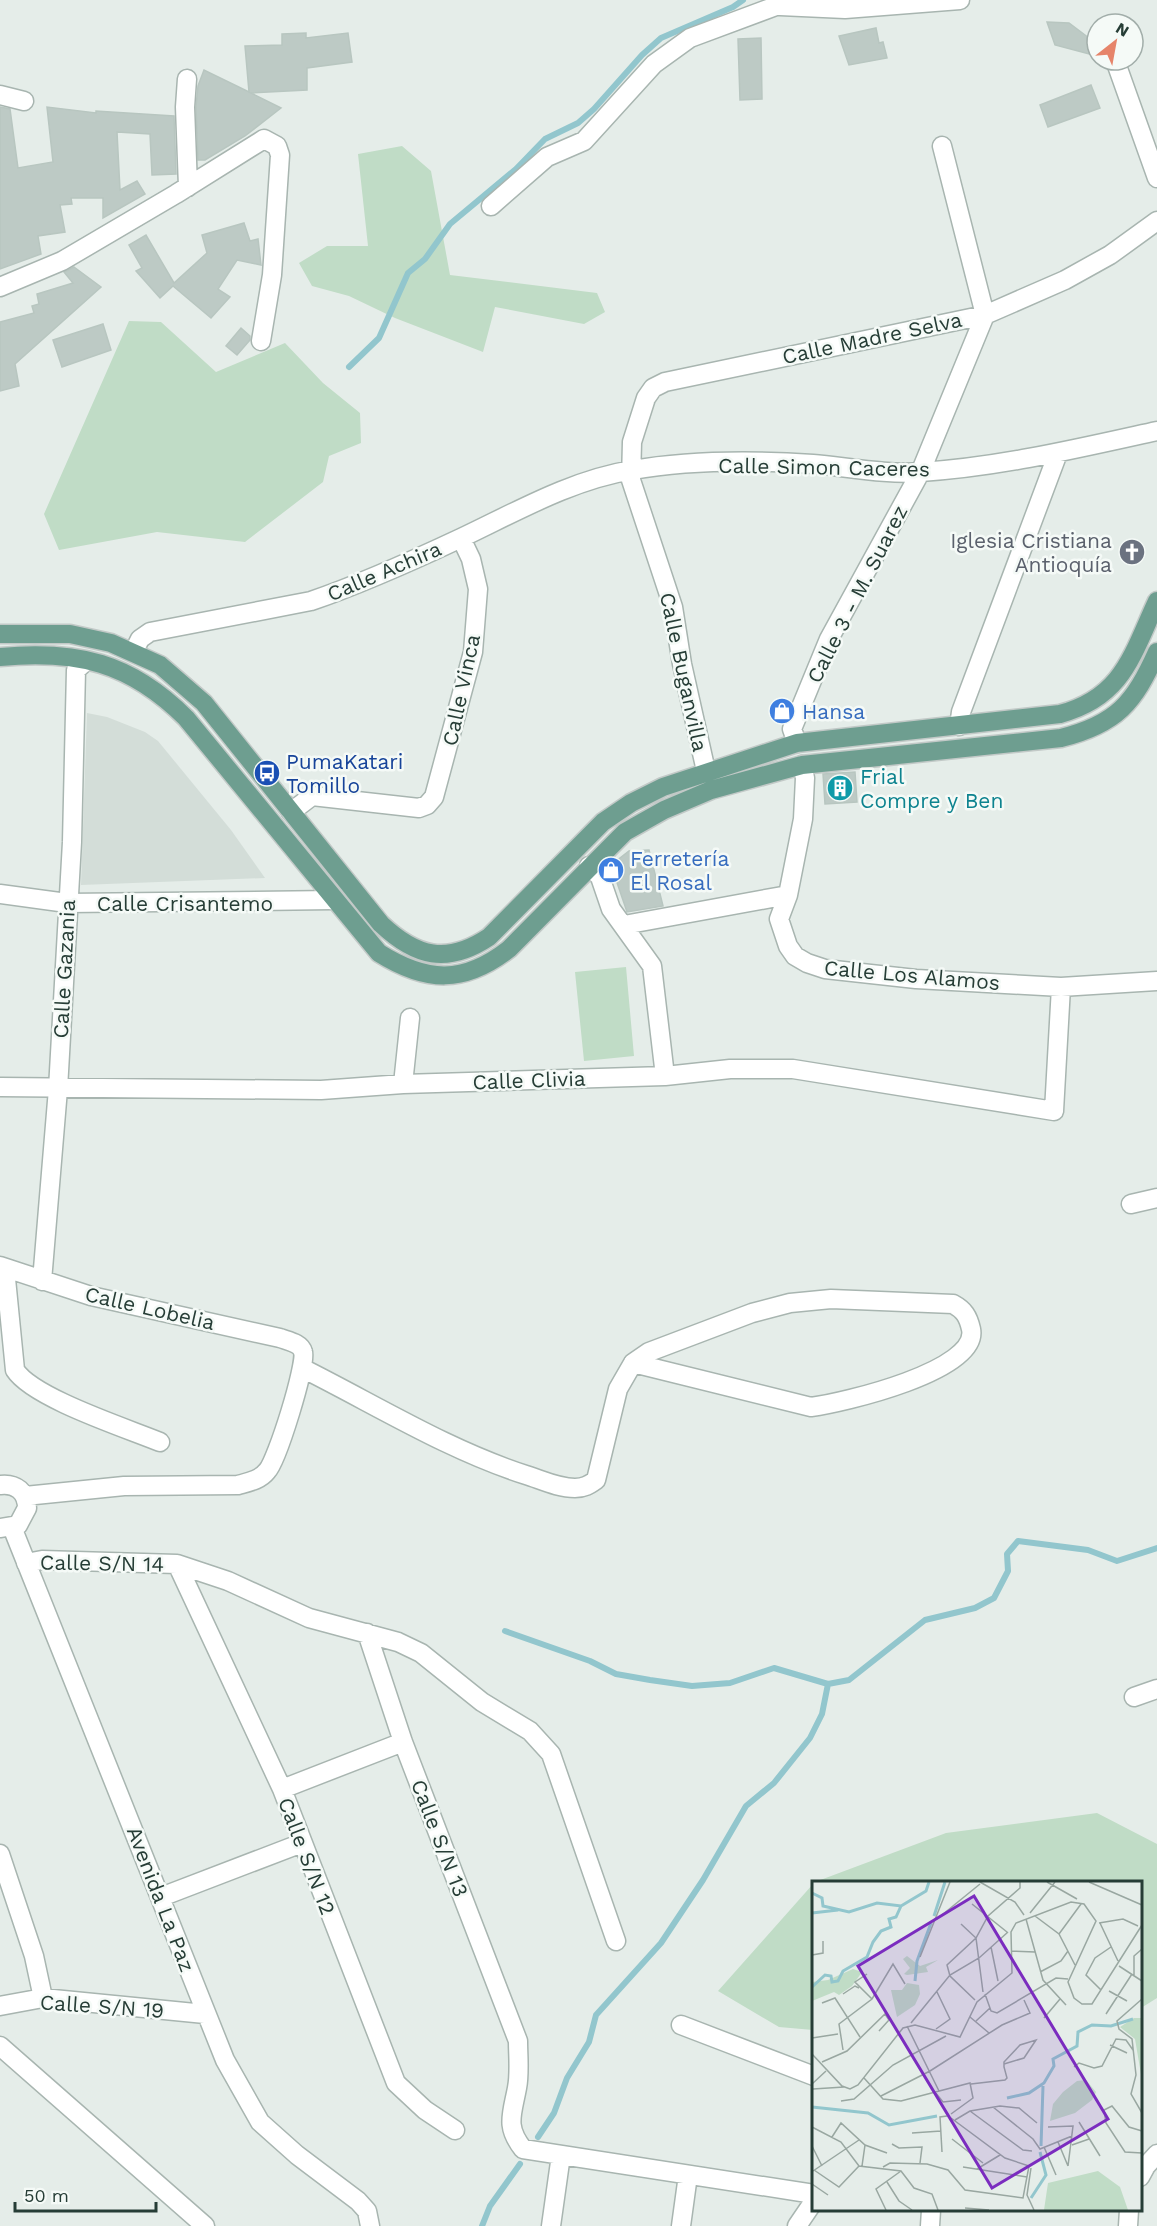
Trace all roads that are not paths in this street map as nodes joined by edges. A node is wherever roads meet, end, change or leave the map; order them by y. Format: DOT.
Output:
graph roads {
  1 [pos="960,0"];
  2 [pos="785,3"];
  3 [pos="1120,72"];
  4 [pos="187,79"];
  5 [pos="0,95"];
  6 [pos="24,101"];
  7 [pos="942,146"];
  8 [pos="1157,178"];
  9 [pos="188,187"];
  10 [pos="490,207"];
  11 [pos="1157,221"];
  12 [pos="0,287"];
  13 [pos="985,315"];
  14 [pos="261,341"];
  15 [pos="1157,431"];
  16 [pos="1058,453"];
  17 [pos="632,470"];
  18 [pos="920,473"];
  19 [pos="461,538"];
  20 [pos="1157,601"];
  21 [pos="0,634"];
  22 [pos="90,638"];
  23 [pos="134,651"];
  24 [pos="1157,652"];
  25 [pos="0,657"];
  26 [pos="86,661"];
  27 [pos="959,726"];
  28 [pos="796,743"];
  29 [pos="962,748"];
  30 [pos="802,765"];
  31 [pos="706,771"];
  32 [pos="711,790"];
  33 [pos="291,812"];
  34 [pos="589,866"];
  35 [pos="351,887"];
  36 [pos="0,894"];
  37 [pos="788,896"];
  38 [pos="334,900"];
  39 [pos="68,903"];
  40 [pos="624,925"];
  41 [pos="1157,981"];
  42 [pos="1061,987"];
  43 [pos="410,1018"];
  44 [pos="665,1076"];
  45 [pos="403,1084"];
  46 [pos="0,1088"];
  47 [pos="58,1089"];
  48 [pos="1157,1198"];
  49 [pos="1131,1204"];
  50 [pos="4,1268"];
  51 [pos="42,1281"];
  52 [pos="633,1363"];
  53 [pos="302,1368"];
  54 [pos="160,1442"];
  55 [pos="0,1485"];
  56 [pos="25,1496"];
  57 [pos="6,1527"];
  58 [pos="26,1563"];
  59 [pos="177,1564"];
  60 [pos="367,1633"];
  61 [pos="1157,1689"];
  62 [pos="1134,1697"];
  63 [pos="403,1742"];
  64 [pos="282,1789"];
  65 [pos="302,1843"];
  66 [pos="0,1854"];
  67 [pos="161,1897"];
  68 [pos="616,1941"];
  69 [pos="43,1998"];
  70 [pos="0,2006"];
  71 [pos="205,2014"];
  72 [pos="681,2025"];
  73 [pos="0,2046"];
  74 [pos="812,2076"];
  75 [pos="454,2130"];
  76 [pos="1157,2154"];
  77 [pos="561,2156"];
  78 [pos="1142,2174"];
  79 [pos="688,2175"];
  80 [pos="812,2194"];
  81 [pos="812,2203"];
  82 [pos="931,2211"];
  83 [pos="1129,2211"];
  84 [pos="205,2226"];
  85 [pos="370,2226"];
  86 [pos="551,2226"];
  87 [pos="681,2226"];
  88 [pos="797,2226"];
  89 [pos="930,2226"];
  90 [pos="1128,2226"];
  1 -- 2 [label="street"];
  2 -- 10 [label="street"];
  3 -- 8 [label="street"];
  4 -- 9 [label="street"];
  5 -- 6 [label="street"];
  7 -- 13 [label="street"];
  9 -- 12 [label="street"];
  9 -- 14 [label="street"];
  11 -- 13 [label="street, Calle Madre Selva"];
  13 -- 17 [label="street, Calle Madre Selva"];
  13 -- 18 [label="street, Calle 3 - M. Suarez"];
  15 -- 16 [label="street, Calle Simon Caceres"];
  16 -- 18 [label="street, Calle Simon Caceres"];
  16 -- 27 [label="street"];
  17 -- 18 [label="street, Calle Simon Caceres"];
  17 -- 19 [label="street, Calle Achira"];
  17 -- 31 [label="street, Calle Buganvilla"];
  18 -- 28 [label="street, Calle 3 - M. Suarez"];
  19 -- 23 [label="street, Calle Achira"];
  19 -- 33 [label="street, Calle Vinca"];
  20 -- 27 [label="main road"];
  21 -- 22 [label="main road"];
  22 -- 23 [label="main road"];
  22 -- 26 [label="main road"];
  23 -- 33 [label="main road"];
  24 -- 29 [label="main road"];
  25 -- 26 [label="main road"];
  26 -- 38 [label="main road"];
  26 -- 39 [label="street, Calle Gazania"];
  27 -- 28 [label="main road"];
  27 -- 29 [label="main road"];
  28 -- 30 [label="main road"];
  28 -- 31 [label="main road"];
  29 -- 30 [label="main road"];
  30 -- 32 [label="main road"];
  30 -- 37 [label="street, Calle Los Alamos"];
  31 -- 32 [label="main road"];
  31 -- 35 [label="main road"];
  32 -- 34 [label="main road"];
  33 -- 35 [label="main road"];
  34 -- 38 [label="main road"];
  34 -- 40 [label="street"];
  35 -- 38 [label="main road"];
  36 -- 39 [label="street, Calle Crisantemo"];
  37 -- 40 [label="street"];
  37 -- 42 [label="street, Calle Los Alamos"];
  38 -- 39 [label="street, Calle Crisantemo"];
  39 -- 47 [label="street, Calle Gazania"];
  40 -- 44 [label="street"];
  41 -- 42 [label="street, Calle Los Alamos"];
  42 -- 44 [label="street, Calle Clivia"];
  43 -- 45 [label="street"];
  44 -- 45 [label="street, Calle Clivia"];
  45 -- 47 [label="street, Calle Clivia"];
  46 -- 47 [label="street, Calle Clivia"];
  47 -- 51 [label="street, Calle Gazania"];
  48 -- 49 [label="street"];
  50 -- 51 [label="street, Calle Lobelia"];
  50 -- 54 [label="street"];
  51 -- 53 [label="street, Calle Lobelia"];
  52 -- 52 [label="street"];
  52 -- 53 [label="street"];
  53 -- 56 [label="street"];
  55 -- 56 [label="street"];
  56 -- 57 [label="street"];
  57 -- 58 [label="street, Avenida La Paz"];
  58 -- 59 [label="street, Calle S/N 14"];
  58 -- 67 [label="street, Avenida La Paz"];
  59 -- 60 [label="street, Calle S/N 14"];
  59 -- 64 [label="street, Calle S/N 12"];
  60 -- 63 [label="street, Calle S/N 13"];
  60 -- 68 [label="street, Calle S/N 14"];
  61 -- 62 [label="street"];
  63 -- 64 [label="street"];
  63 -- 77 [label="street, Calle S/N 13"];
  64 -- 65 [label="street, Calle S/N 12"];
  65 -- 67 [label="street"];
  65 -- 75 [label="street, Calle S/N 12"];
  66 -- 69 [label="street"];
  67 -- 71 [label="street, Avenida La Paz"];
  69 -- 70 [label="street, Calle S/N 19"];
  69 -- 71 [label="street, Calle S/N 19"];
  71 -- 85 [label="street, Avenida La Paz"];
  72 -- 74 [label="street"];
  73 -- 84 [label="street"];
  76 -- 78 [label="street"];
  77 -- 79 [label="street"];
  77 -- 86 [label="street"];
  79 -- 80 [label="street"];
  79 -- 87 [label="street"];
  81 -- 88 [label="street"];
  82 -- 89 [label="street"];
  83 -- 90 [label="street"];
}
